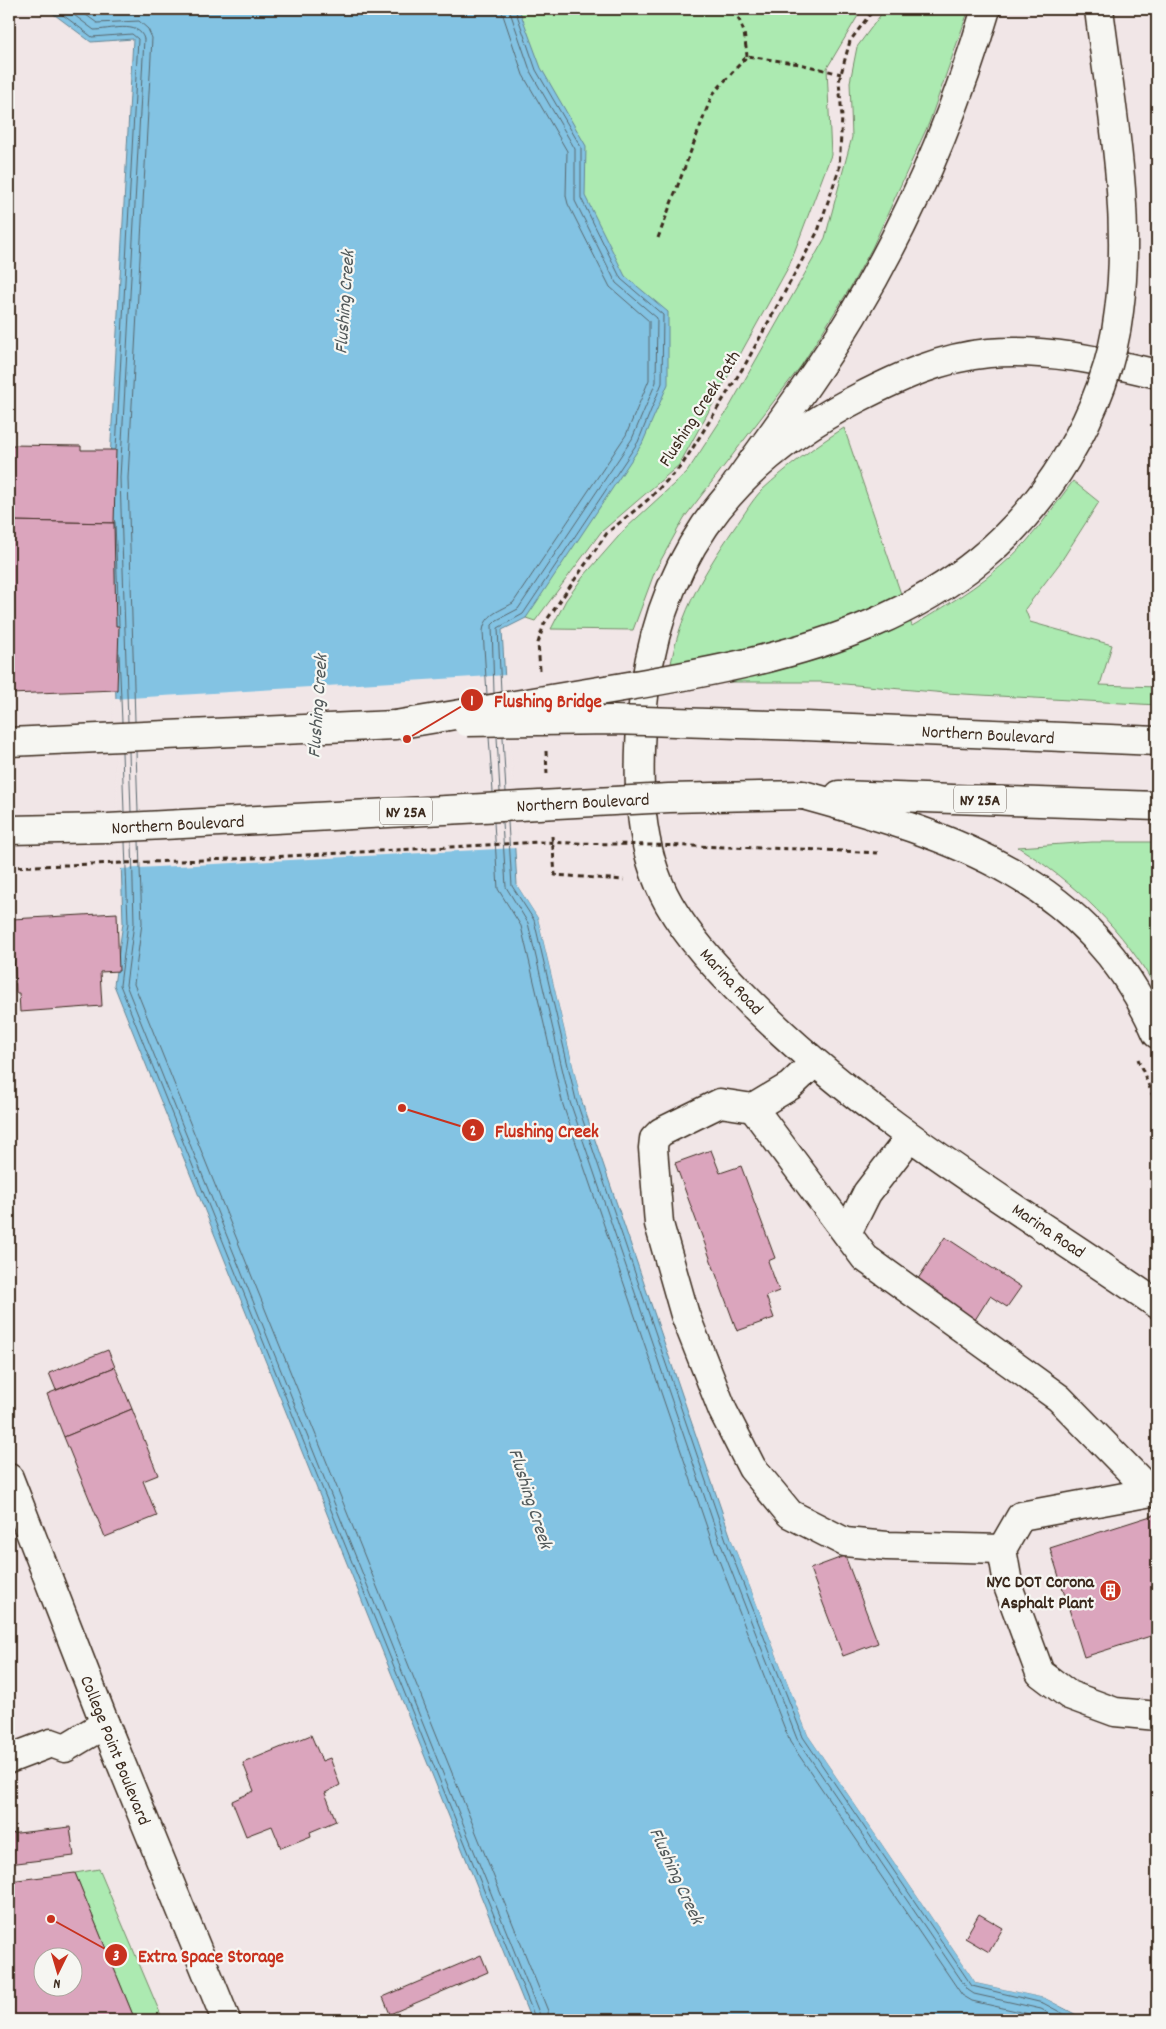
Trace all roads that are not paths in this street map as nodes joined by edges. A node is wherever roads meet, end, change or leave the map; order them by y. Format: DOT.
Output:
graph roads {
  1 [pos="986,9"];
  2 [pos="1099,9"];
  3 [pos="1157,374"];
  4 [pos="730,493"];
  5 [pos="395,725"];
  6 [pos="1157,741"];
  7 [pos="9,742"];
  8 [pos="803,795"];
  9 [pos="1157,806"];
  10 [pos="9,830"];
  11 [pos="1157,1034"];
  12 [pos="814,1063"];
  13 [pos="753,1108"];
  14 [pos="910,1136"];
  15 [pos="847,1233"];
  16 [pos="1157,1304"];
  17 [pos="9,1478"];
  18 [pos="1154,1491"];
  19 [pos="1002,1549"];
  20 [pos="1157,1716"];
  21 [pos="104,1724"];
  22 [pos="9,1759"];
  23 [pos="226,2020"];
  1 -- 4 [label="main road"];
  2 -- 5 [label="main road, bridge"];
  3 -- 4 [label="main road"];
  4 -- 12 [label="main road, Marina Road"];
  5 -- 6 [label="main road, Northern Boulevard, bridge"];
  5 -- 7 [label="main road, Northern Boulevard"];
  8 -- 9 [label="main road, Northern Boulevard / NY 25A"];
  8 -- 10 [label="main road, Northern Boulevard / NY 25A, bridge"];
  8 -- 11 [label="main road"];
  12 -- 13 [label="main road"];
  12 -- 14 [label="main road, Marina Road"];
  13 -- 15 [label="main road"];
  13 -- 19 [label="main road"];
  14 -- 15 [label="main road"];
  14 -- 16 [label="main road, Marina Road"];
  15 -- 18 [label="main road"];
  17 -- 21 [label="main road, College Point Boulevard"];
  18 -- 19 [label="main road"];
  19 -- 20 [label="main road"];
  21 -- 22 [label="main road"];
  21 -- 23 [label="main road, College Point Boulevard"];
}
